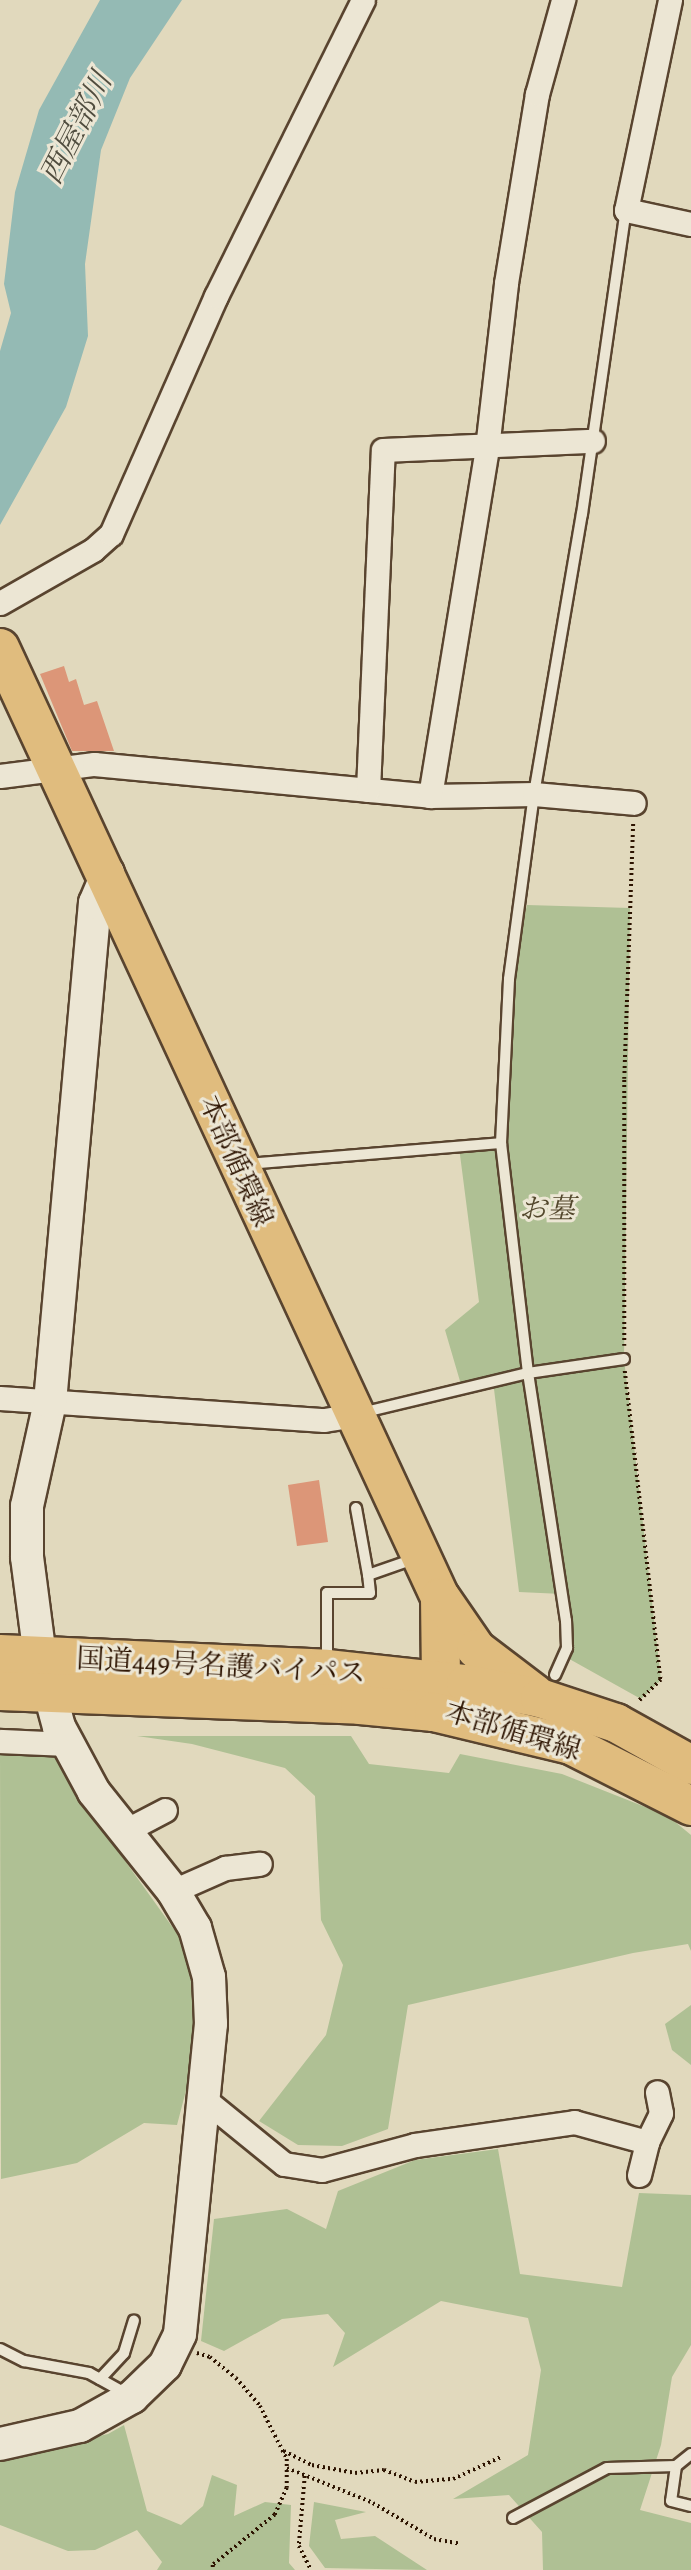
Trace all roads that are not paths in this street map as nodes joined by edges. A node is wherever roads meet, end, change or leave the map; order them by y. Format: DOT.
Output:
graph roads {
  1 [pos="363,0"];
  2 [pos="563,0"];
  3 [pos="670,0"];
  4 [pos="626,210"];
  5 [pos="691,223"];
  6 [pos="593,442"];
  7 [pos="488,448"];
  8 [pos="0,603"];
  9 [pos="0,648"];
  10 [pos="59,769"];
  11 [pos="0,776"];
  12 [pos="368,790"];
  13 [pos="534,794"];
  14 [pos="430,796"];
  15 [pos="634,803"];
  16 [pos="108,873"];
  17 [pos="145,953"];
  18 [pos="86,976"];
  19 [pos="501,1143"];
  20 [pos="236,1165"];
  21 [pos="624,1359"];
  22 [pos="528,1373"];
  23 [pos="0,1398"];
  24 [pos="50,1402"];
  25 [pos="355,1415"];
  26 [pos="356,1508"];
  27 [pos="421,1557"];
  28 [pos="368,1575"];
  29 [pos="440,1597"];
  30 [pos="0,1654"];
  31 [pos="327,1669"];
  32 [pos="44,1675"];
  33 [pos="548,1686"];
  34 [pos="0,1691"];
  35 [pos="437,1696"];
  36 [pos="0,1741"];
  37 [pos="67,1744"];
  38 [pos="691,1765"];
  39 [pos="691,1806"];
  40 [pos="165,1810"];
  41 [pos="125,1831"];
  42 [pos="260,1864"];
  43 [pos="173,1891"];
  44 [pos="657,2092"];
  45 [pos="204,2099"];
  46 [pos="647,2142"];
  47 [pos="639,2175"];
  48 [pos="134,2320"];
  49 [pos="0,2348"];
  50 [pos="100,2379"];
  51 [pos="132,2397"];
  52 [pos="0,2444"];
  53 [pos="691,2454"];
  54 [pos="676,2466"];
  55 [pos="691,2507"];
  56 [pos="513,2518"];
  1 -- 8 [label="street"];
  2 -- 7 [label="street"];
  3 -- 4 [label="street"];
  4 -- 5 [label="street"];
  4 -- 6 [label="lane"];
  6 -- 7 [label="street"];
  6 -- 13 [label="lane"];
  7 -- 12 [label="street"];
  7 -- 14 [label="street"];
  9 -- 10 [label="highway, 本部循環線"];
  10 -- 11 [label="street"];
  10 -- 12 [label="street"];
  10 -- 16 [label="highway, 本部循環線"];
  12 -- 14 [label="street"];
  13 -- 14 [label="street"];
  13 -- 15 [label="street"];
  13 -- 19 [label="lane"];
  16 -- 17 [label="highway, 本部循環線"];
  16 -- 18 [label="street"];
  17 -- 18 [label="street"];
  17 -- 20 [label="highway, 本部循環線"];
  18 -- 24 [label="street"];
  19 -- 20 [label="lane"];
  19 -- 22 [label="lane"];
  20 -- 25 [label="highway, 本部循環線"];
  21 -- 22 [label="lane"];
  22 -- 25 [label="lane"];
  22 -- 33 [label="lane"];
  23 -- 24 [label="street"];
  24 -- 25 [label="street"];
  24 -- 32 [label="street"];
  25 -- 27 [label="highway, 本部循環線"];
  26 -- 28 [label="lane"];
  27 -- 28 [label="lane"];
  27 -- 29 [label="highway, 本部循環線"];
  28 -- 31 [label="lane"];
  29 -- 33 [label="highway"];
  29 -- 35 [label="highway, 本部循環線"];
  30 -- 32 [label="highway, 国道449号名護バイパス"];
  31 -- 32 [label="highway, 国道449号名護バイパス"];
  31 -- 35 [label="highway, 国道449号名護バイパス"];
  32 -- 34 [label="highway, 国道449号名護バイパス"];
  32 -- 35 [label="highway, 国道449号名護バイパス"];
  32 -- 37 [label="street"];
  33 -- 35 [label="highway, 本部循環線"];
  33 -- 38 [label="highway, 本部循環線"];
  35 -- 39 [label="highway, 本部循環線"];
  36 -- 37 [label="street"];
  37 -- 41 [label="street"];
  40 -- 41 [label="street"];
  41 -- 43 [label="street"];
  42 -- 43 [label="street"];
  43 -- 45 [label="street"];
  44 -- 46 [label="street"];
  45 -- 46 [label="street"];
  45 -- 51 [label="street"];
  46 -- 47 [label="street"];
  48 -- 50 [label="lane"];
  49 -- 50 [label="lane"];
  50 -- 51 [label="lane"];
  51 -- 52 [label="street"];
  53 -- 54 [label="lane"];
  54 -- 55 [label="lane"];
  54 -- 56 [label="lane"];
}
